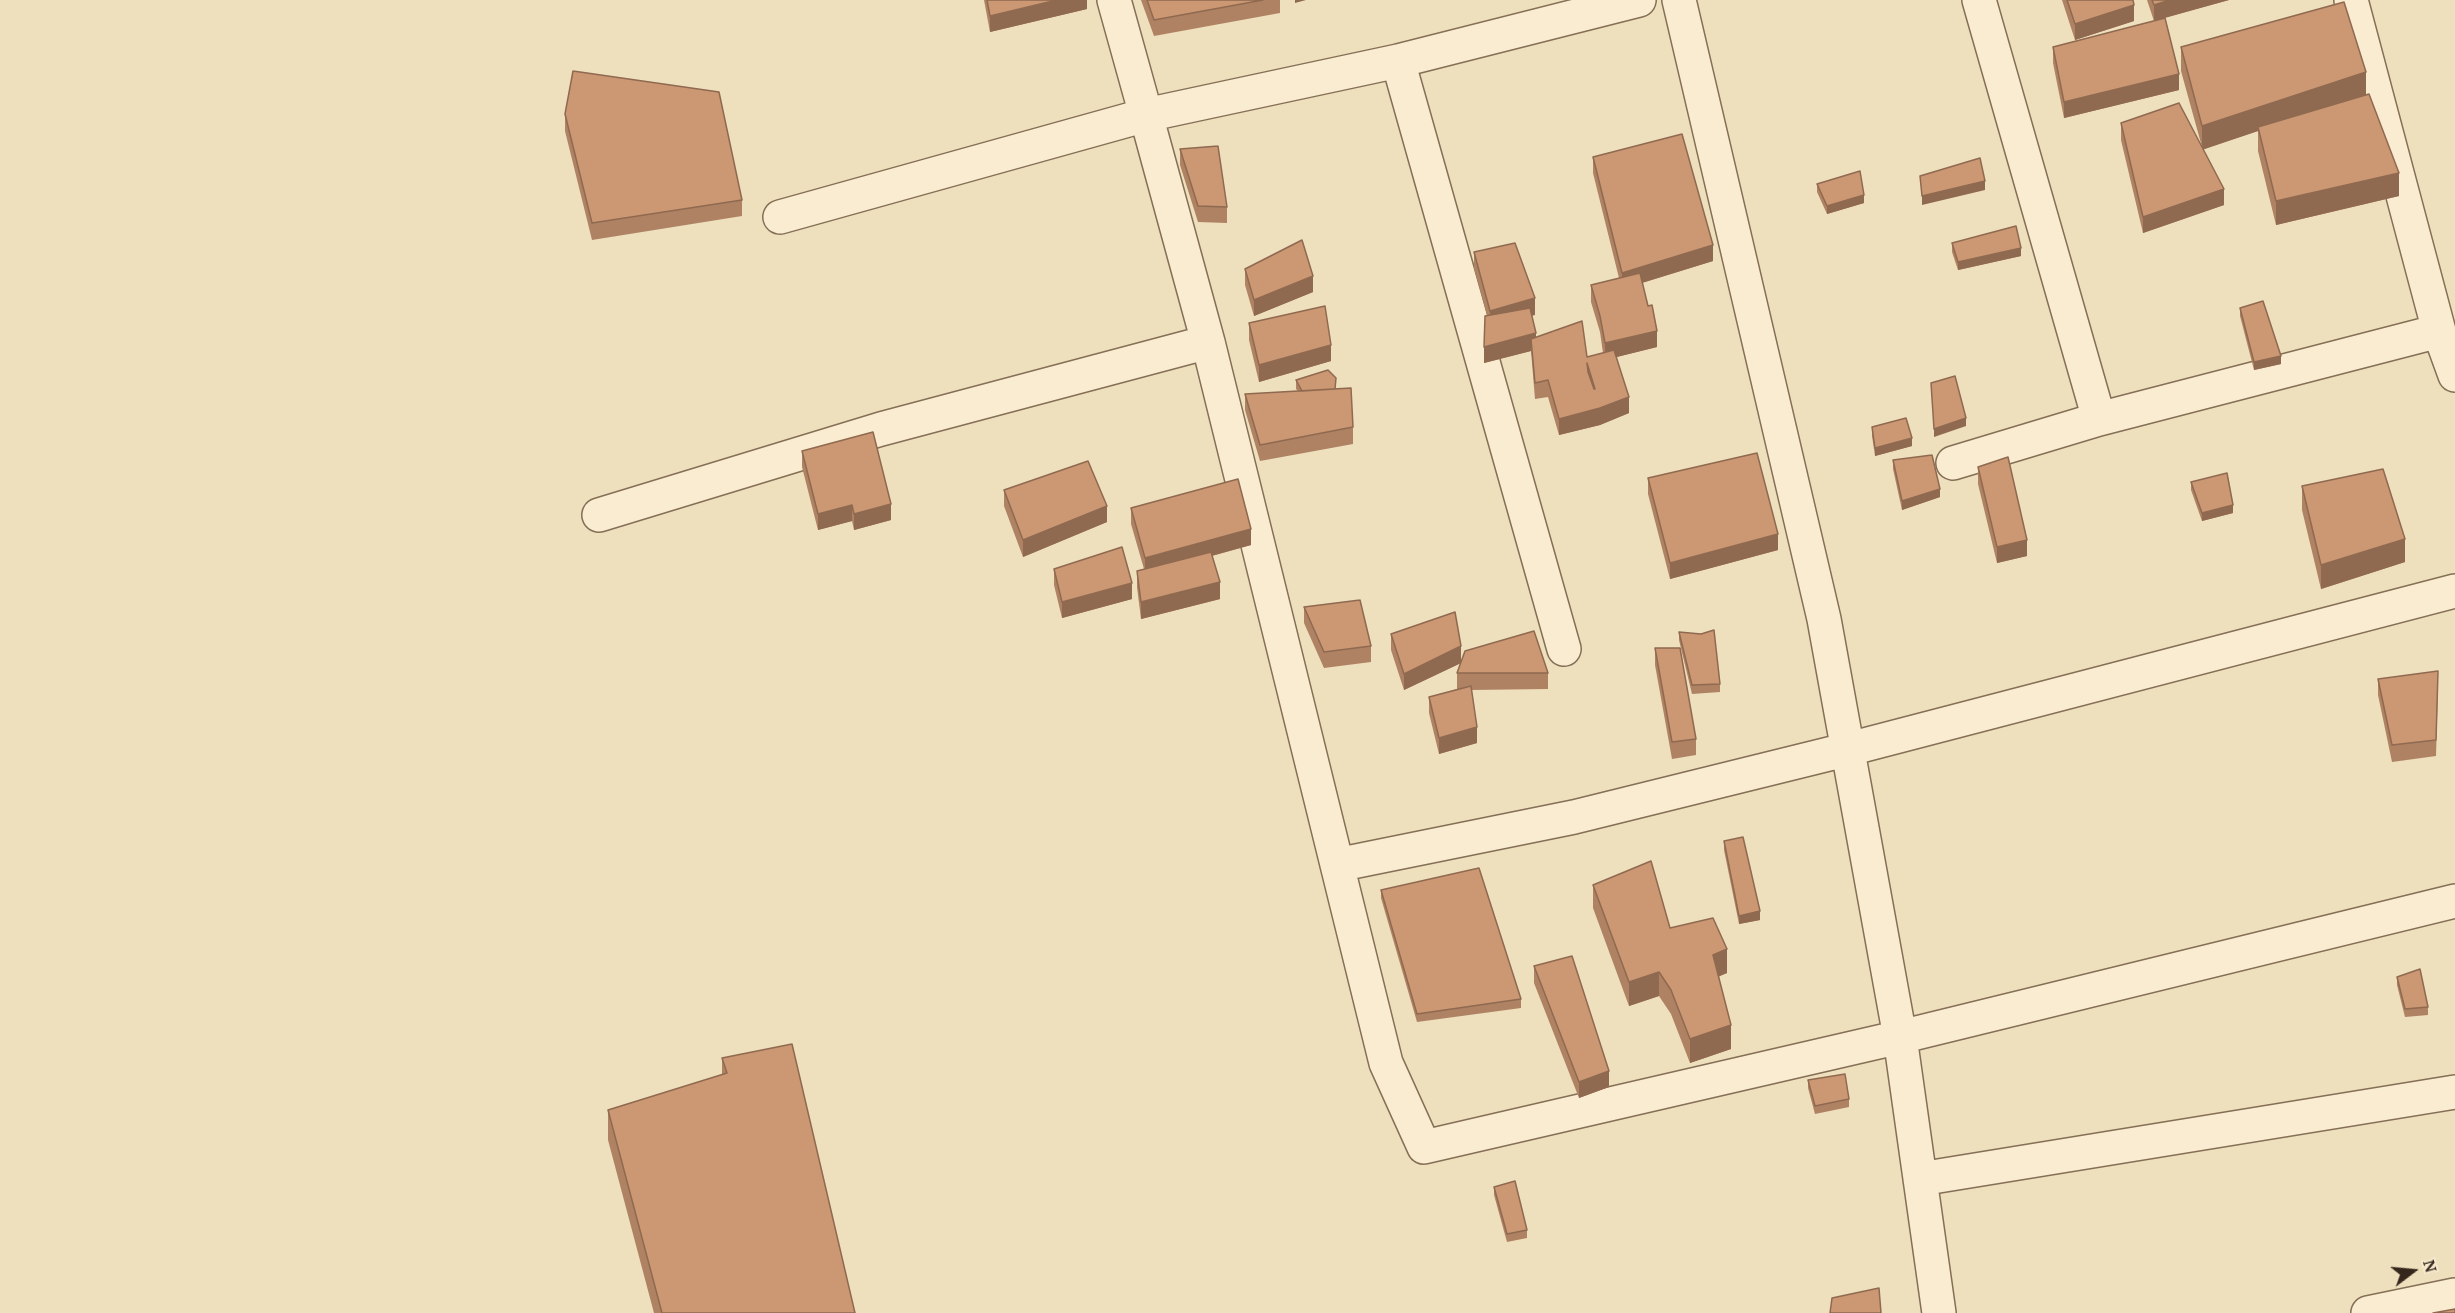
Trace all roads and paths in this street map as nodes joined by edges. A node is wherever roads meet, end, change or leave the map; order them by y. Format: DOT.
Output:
graph roads {
  1 [pos="1114,0"];
  2 [pos="1639,0"];
  3 [pos="1678,0"];
  4 [pos="1979,0"];
  5 [pos="2351,0"];
  6 [pos="1398,61"];
  7 [pos="1146,116"];
  8 [pos="780,217"];
  9 [pos="2439,331"];
  10 [pos="1208,342"];
  11 [pos="2455,375"];
  12 [pos="2099,419"];
  13 [pos="1953,463"];
  14 [pos="598,515"];
  15 [pos="2455,591"];
  16 [pos="1564,649"];
  17 [pos="1849,749"];
  18 [pos="1337,865"];
  19 [pos="2455,901"];
  20 [pos="1900,1037"];
  21 [pos="2455,1092"];
  22 [pos="1920,1179"];
  23 [pos="2455,1295"];
  24 [pos="1939,1313"];
  25 [pos="2368,1313"];
  1 -- 7 [label="street"];
  2 -- 6 [label="street"];
  3 -- 17 [label="street"];
  4 -- 12 [label="street"];
  5 -- 9 [label="street"];
  6 -- 7 [label="street"];
  6 -- 16 [label="street"];
  7 -- 8 [label="street"];
  7 -- 10 [label="street"];
  9 -- 11 [label="street"];
  9 -- 12 [label="street"];
  10 -- 14 [label="street"];
  10 -- 18 [label="street"];
  12 -- 13 [label="street"];
  15 -- 17 [label="street"];
  17 -- 18 [label="street"];
  17 -- 20 [label="street"];
  18 -- 20 [label="street"];
  19 -- 20 [label="street"];
  20 -- 22 [label="street"];
  21 -- 22 [label="street"];
  22 -- 24 [label="street"];
  23 -- 25 [label="street"];
}
